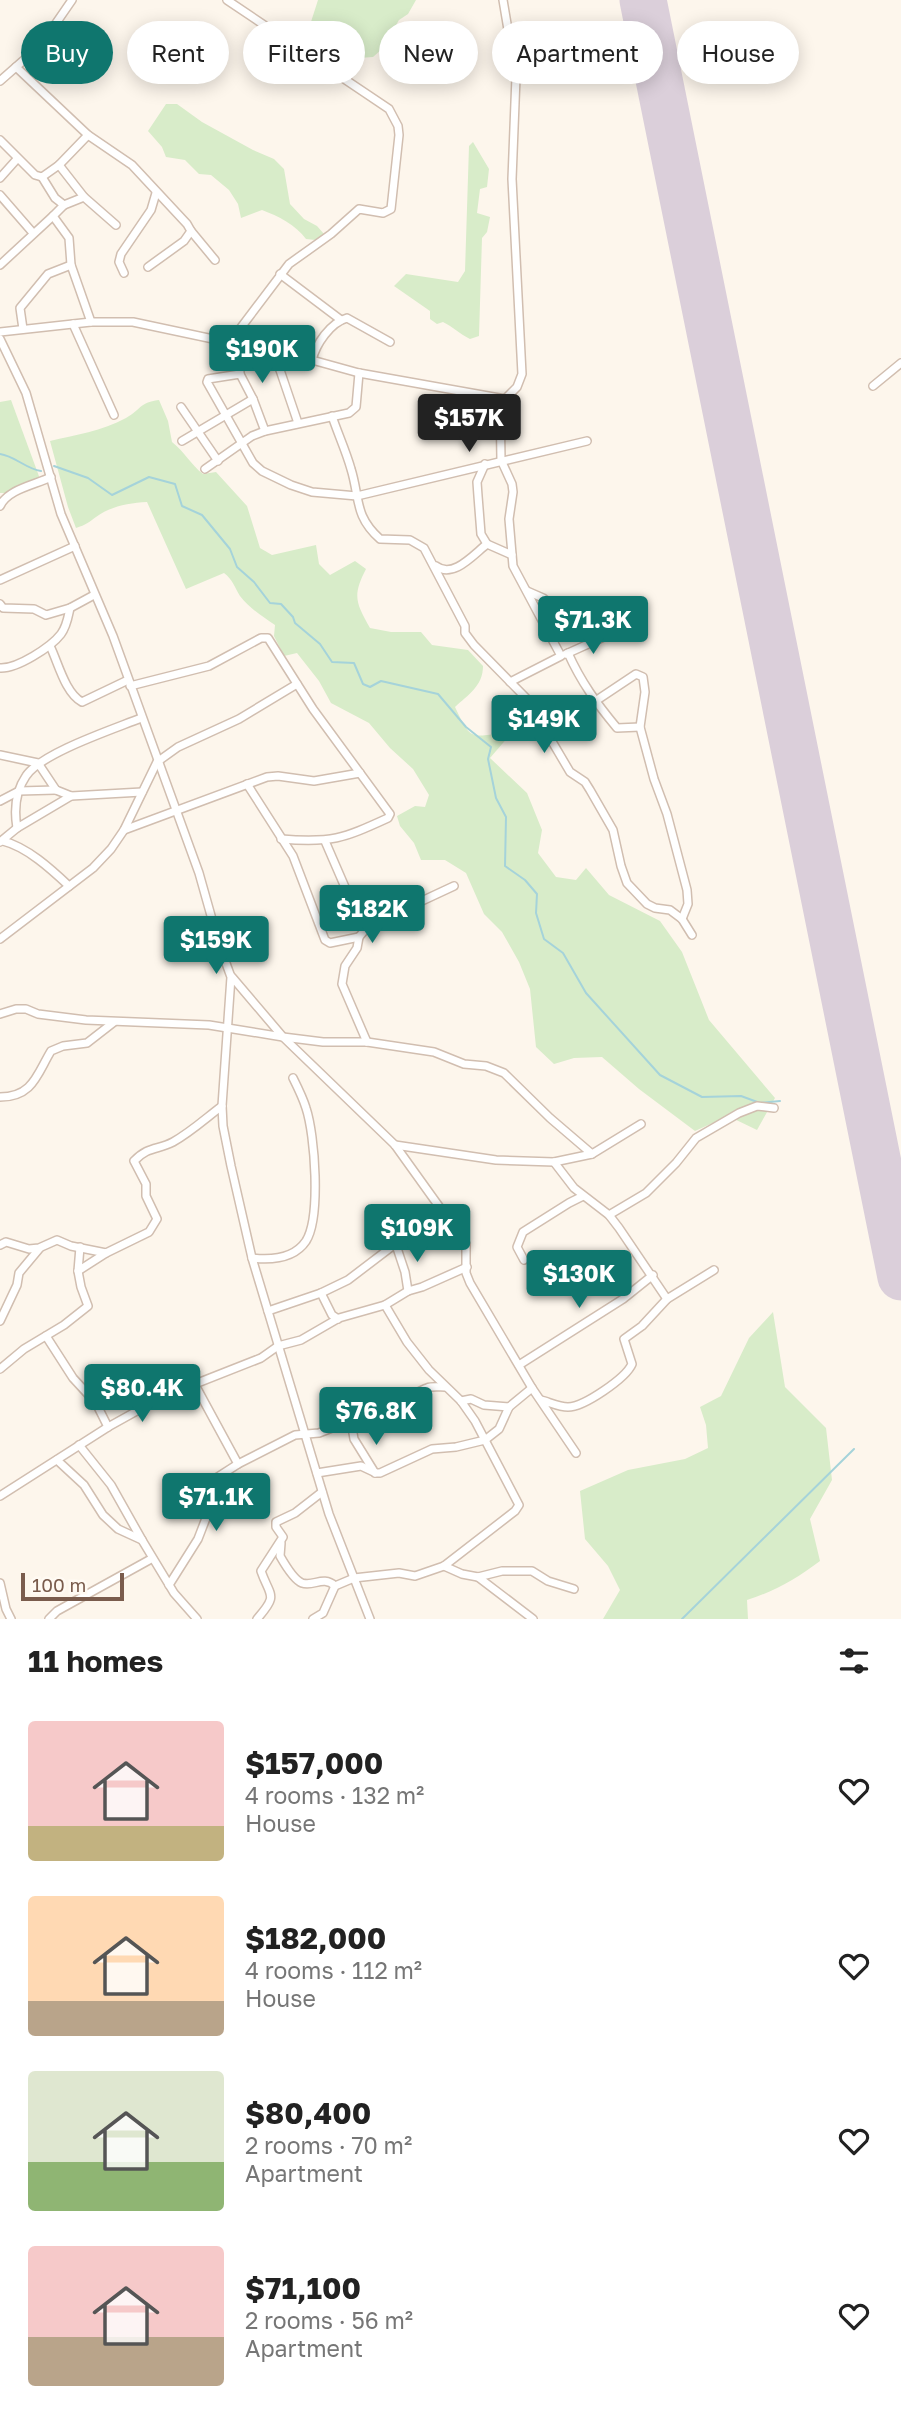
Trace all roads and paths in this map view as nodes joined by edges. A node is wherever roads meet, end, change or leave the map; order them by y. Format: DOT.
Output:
graph roads {
  1 [pos="72,0"];
  2 [pos="227,0"];
  3 [pos="503,0"];
  4 [pos="16,67"];
  5 [pos="0,81"];
  6 [pos="88,135"];
  7 [pos="0,140"];
  8 [pos="18,159"];
  9 [pos="59,165"];
  10 [pos="42,177"];
  11 [pos="0,178"];
  12 [pos="156,193"];
  13 [pos="0,195"];
  14 [pos="84,197"];
  15 [pos="64,205"];
  16 [pos="53,216"];
  17 [pos="116,225"];
  18 [pos="191,231"];
  19 [pos="33,233"];
  20 [pos="215,260"];
  21 [pos="0,265"];
  22 [pos="71,265"];
  23 [pos="148,267"];
  24 [pos="124,274"];
  25 [pos="280,274"];
  26 [pos="341,320"];
  27 [pos="92,322"];
  28 [pos="73,324"];
  29 [pos="23,329"];
  30 [pos="0,332"];
  31 [pos="0,339"];
  32 [pos="230,342"];
  33 [pos="390,342"];
  34 [pos="239,344"];
  35 [pos="268,350"];
  36 [pos="312,360"];
  37 [pos="901,363"];
  38 [pos="359,373"];
  39 [pos="240,374"];
  40 [pos="873,386"];
  41 [pos="253,398"];
  42 [pos="500,399"];
  43 [pos="180,407"];
  44 [pos="114,415"];
  45 [pos="225,416"];
  46 [pos="332,416"];
  47 [pos="298,423"];
  48 [pos="265,431"];
  49 [pos="198,433"];
  50 [pos="182,441"];
  51 [pos="587,441"];
  52 [pos="243,444"];
  53 [pos="501,460"];
  54 [pos="218,461"];
  55 [pos="485,464"];
  56 [pos="205,469"];
  57 [pos="51,477"];
  58 [pos="357,496"];
  59 [pos="0,506"];
  60 [pos="487,544"];
  61 [pos="75,546"];
  62 [pos="512,555"];
  63 [pos="433,564"];
  64 [pos="0,580"];
  65 [pos="526,590"];
  66 [pos="94,595"];
  67 [pos="0,604"];
  68 [pos="71,608"];
  69 [pos="626,627"];
  70 [pos="614,631"];
  71 [pos="50,646"];
  72 [pos="565,654"];
  73 [pos="0,668"];
  74 [pos="510,682"];
  75 [pos="129,683"];
  76 [pos="298,684"];
  77 [pos="594,702"];
  78 [pos="141,718"];
  79 [pos="640,727"];
  80 [pos="0,755"];
  81 [pos="157,762"];
  82 [pos="38,763"];
  83 [pos="360,773"];
  84 [pos="247,784"];
  85 [pos="56,790"];
  86 [pos="19,791"];
  87 [pos="142,792"];
  88 [pos="71,796"];
  89 [pos="0,801"];
  90 [pos="175,810"];
  91 [pos="17,828"];
  92 [pos="124,830"];
  93 [pos="281,839"];
  94 [pos="325,841"];
  95 [pos="1,842"];
  96 [pos="69,886"];
  97 [pos="454,886"];
  98 [pos="682,919"];
  99 [pos="361,934"];
  100 [pos="692,935"];
  101 [pos="0,939"];
  102 [pos="231,976"];
  103 [pos="0,1014"];
  104 [pos="114,1021"];
  105 [pos="229,1027"];
  106 [pos="283,1037"];
  107 [pos="368,1042"];
  108 [pos="293,1078"];
  109 [pos="0,1097"];
  110 [pos="222,1105"];
  111 [pos="774,1108"];
  112 [pos="641,1124"];
  113 [pos="395,1145"];
  114 [pos="592,1154"];
  115 [pos="554,1162"];
  116 [pos="583,1196"];
  117 [pos="443,1212"];
  118 [pos="609,1215"];
  119 [pos="395,1242"];
  120 [pos="0,1245"];
  121 [pos="79,1247"];
  122 [pos="39,1248"];
  123 [pos="106,1253"];
  124 [pos="252,1258"];
  125 [pos="524,1259"];
  126 [pos="467,1266"];
  127 [pos="714,1269"];
  128 [pos="78,1271"];
  129 [pos="653,1275"];
  130 [pos="408,1291"];
  131 [pos="321,1293"];
  132 [pos="667,1299"];
  133 [pos="385,1305"];
  134 [pos="268,1311"];
  135 [pos="338,1319"];
  136 [pos="0,1321"];
  137 [pos="47,1336"];
  138 [pos="278,1346"];
  139 [pos="519,1365"];
  140 [pos="0,1369"];
  141 [pos="194,1383"];
  142 [pos="444,1387"];
  143 [pos="532,1388"];
  144 [pos="540,1400"];
  145 [pos="461,1401"];
  146 [pos="509,1407"];
  147 [pos="108,1427"];
  148 [pos="352,1427"];
  149 [pos="306,1436"];
  150 [pos="485,1440"];
  151 [pos="79,1445"];
  152 [pos="576,1453"];
  153 [pos="57,1460"];
  154 [pos="238,1464"];
  155 [pos="376,1473"];
  156 [pos="317,1474"];
  157 [pos="322,1492"];
  158 [pos="0,1496"];
  159 [pos="282,1539"];
  160 [pos="142,1540"];
  161 [pos="152,1559"];
  162 [pos="444,1566"];
  163 [pos="478,1577"];
  164 [pos="354,1578"];
  165 [pos="169,1585"];
  166 [pos="334,1586"];
  167 [pos="1,1587"];
  168 [pos="574,1590"];
  169 [pos="11,1619"];
  170 [pos="49,1619"];
  171 [pos="197,1619"];
  172 [pos="257,1619"];
  173 [pos="313,1619"];
  174 [pos="370,1619"];
  175 [pos="533,1619"];
  1 -- 4 [label="street"];
  2 -- 25 [label="street"];
  3 -- 42 [label="street"];
  4 -- 5 [label="street"];
  4 -- 6 [label="street"];
  6 -- 9 [label="street"];
  6 -- 12 [label="street"];
  7 -- 8 [label="street"];
  8 -- 10 [label="street"];
  8 -- 11 [label="street"];
  9 -- 10 [label="street"];
  9 -- 14 [label="street"];
  10 -- 15 [label="street"];
  12 -- 18 [label="street"];
  12 -- 24 [label="street"];
  13 -- 19 [label="street"];
  14 -- 15 [label="street"];
  14 -- 17 [label="street"];
  15 -- 16 [label="street"];
  16 -- 19 [label="street"];
  16 -- 22 [label="street"];
  18 -- 20 [label="street"];
  18 -- 23 [label="street"];
  19 -- 21 [label="street"];
  22 -- 27 [label="street"];
  22 -- 29 [label="street"];
  25 -- 26 [label="street"];
  25 -- 32 [label="street"];
  26 -- 33 [label="street"];
  26 -- 36 [label="street"];
  27 -- 28 [label="street"];
  27 -- 32 [label="street"];
  28 -- 29 [label="street"];
  28 -- 44 [label="street"];
  29 -- 30 [label="street"];
  31 -- 57 [label="street"];
  32 -- 34 [label="street"];
  34 -- 35 [label="street"];
  34 -- 39 [label="street"];
  35 -- 36 [label="street"];
  35 -- 47 [label="street"];
  36 -- 38 [label="street"];
  37 -- 40 [label="street"];
  38 -- 42 [label="street"];
  38 -- 46 [label="street"];
  39 -- 41 [label="street"];
  39 -- 45 [label="street"];
  41 -- 45 [label="street"];
  41 -- 48 [label="street"];
  42 -- 53 [label="street"];
  43 -- 49 [label="street"];
  45 -- 49 [label="street"];
  45 -- 52 [label="street"];
  46 -- 47 [label="street"];
  46 -- 58 [label="street"];
  47 -- 48 [label="street"];
  48 -- 52 [label="street"];
  49 -- 50 [label="street"];
  49 -- 54 [label="street"];
  51 -- 53 [label="street"];
  52 -- 54 [label="street"];
  52 -- 58 [label="street"];
  53 -- 55 [label="street"];
  53 -- 62 [label="street"];
  54 -- 56 [label="street"];
  55 -- 58 [label="street"];
  55 -- 60 [label="street"];
  57 -- 59 [label="street"];
  57 -- 61 [label="street"];
  58 -- 63 [label="street"];
  60 -- 62 [label="street"];
  60 -- 63 [label="street"];
  61 -- 64 [label="street"];
  61 -- 66 [label="street"];
  62 -- 65 [label="street"];
  63 -- 74 [label="street"];
  65 -- 70 [label="street"];
  65 -- 72 [label="street"];
  66 -- 68 [label="street"];
  66 -- 75 [label="street"];
  67 -- 68 [label="street"];
  68 -- 71 [label="street"];
  69 -- 70 [label="street"];
  70 -- 72 [label="street"];
  71 -- 73 [label="street"];
  71 -- 75 [label="street"];
  72 -- 74 [label="street"];
  72 -- 77 [label="street"];
  74 -- 98 [label="street"];
  75 -- 76 [label="street"];
  75 -- 78 [label="street"];
  76 -- 81 [label="street"];
  76 -- 83 [label="street"];
  77 -- 79 [label="street"];
  77 -- 79 [label="street"];
  78 -- 81 [label="street"];
  78 -- 82 [label="street"];
  79 -- 98 [label="street"];
  80 -- 82 [label="street"];
  81 -- 87 [label="street"];
  81 -- 90 [label="street"];
  82 -- 85 [label="street"];
  82 -- 86 [label="street"];
  83 -- 84 [label="street"];
  83 -- 94 [label="street"];
  84 -- 90 [label="street"];
  84 -- 93 [label="street"];
  85 -- 86 [label="street"];
  85 -- 88 [label="street"];
  86 -- 89 [label="street"];
  86 -- 91 [label="street"];
  87 -- 88 [label="street"];
  87 -- 92 [label="street"];
  88 -- 91 [label="street"];
  90 -- 92 [label="street"];
  90 -- 102 [label="street"];
  91 -- 95 [label="street"];
  92 -- 96 [label="street"];
  93 -- 94 [label="street"];
  93 -- 99 [label="street"];
  94 -- 99 [label="street"];
  95 -- 96 [label="street"];
  96 -- 101 [label="street"];
  97 -- 99 [label="street"];
  98 -- 100 [label="street"];
  99 -- 107 [label="street"];
  102 -- 105 [label="street"];
  102 -- 106 [label="street"];
  103 -- 104 [label="street"];
  104 -- 105 [label="street"];
  104 -- 109 [label="street"];
  105 -- 106 [label="street"];
  105 -- 110 [label="street"];
  106 -- 107 [label="street"];
  106 -- 113 [label="street"];
  107 -- 114 [label="street"];
  108 -- 124 [label="street"];
  110 -- 123 [label="street"];
  110 -- 124 [label="street"];
  111 -- 118 [label="street"];
  112 -- 114 [label="street"];
  113 -- 115 [label="street"];
  113 -- 117 [label="street"];
  114 -- 115 [label="street"];
  115 -- 116 [label="street"];
  116 -- 118 [label="street"];
  116 -- 125 [label="street"];
  117 -- 119 [label="street"];
  117 -- 126 [label="street"];
  118 -- 129 [label="street"];
  119 -- 130 [label="street"];
  119 -- 131 [label="street"];
  120 -- 122 [label="street"];
  121 -- 122 [label="street"];
  121 -- 123 [label="street"];
  121 -- 128 [label="street"];
  122 -- 136 [label="street"];
  123 -- 128 [label="street"];
  124 -- 134 [label="street"];
  126 -- 130 [label="street"];
  126 -- 139 [label="street"];
  127 -- 132 [label="street"];
  128 -- 137 [label="street"];
  129 -- 132 [label="street"];
  129 -- 139 [label="street"];
  130 -- 133 [label="street"];
  131 -- 134 [label="street"];
  131 -- 135 [label="street"];
  132 -- 144 [label="street"];
  133 -- 135 [label="street"];
  133 -- 142 [label="street"];
  134 -- 138 [label="street"];
  135 -- 138 [label="street"];
  137 -- 140 [label="street"];
  137 -- 147 [label="street"];
  138 -- 141 [label="street"];
  138 -- 149 [label="street"];
  139 -- 143 [label="street"];
  141 -- 147 [label="street"];
  141 -- 154 [label="street"];
  142 -- 145 [label="street"];
  142 -- 148 [label="street"];
  143 -- 144 [label="street"];
  143 -- 146 [label="street"];
  144 -- 152 [label="street"];
  145 -- 146 [label="street"];
  145 -- 150 [label="street"];
  146 -- 150 [label="street"];
  147 -- 151 [label="street"];
  148 -- 149 [label="street"];
  148 -- 155 [label="street"];
  149 -- 154 [label="street"];
  149 -- 156 [label="street"];
  150 -- 155 [label="street"];
  150 -- 162 [label="street"];
  151 -- 153 [label="street"];
  151 -- 160 [label="street"];
  153 -- 158 [label="street"];
  153 -- 160 [label="street"];
  154 -- 165 [label="street"];
  155 -- 156 [label="street"];
  156 -- 157 [label="street"];
  157 -- 159 [label="street"];
  157 -- 164 [label="street"];
  159 -- 166 [label="street"];
  159 -- 172 [label="street"];
  160 -- 161 [label="street"];
  161 -- 165 [label="street"];
  161 -- 170 [label="street"];
  162 -- 163 [label="street"];
  162 -- 164 [label="street"];
  163 -- 168 [label="street"];
  163 -- 175 [label="street"];
  164 -- 166 [label="street"];
  164 -- 174 [label="street"];
  165 -- 171 [label="street"];
  166 -- 173 [label="street"];
  167 -- 169 [label="street"];
}
